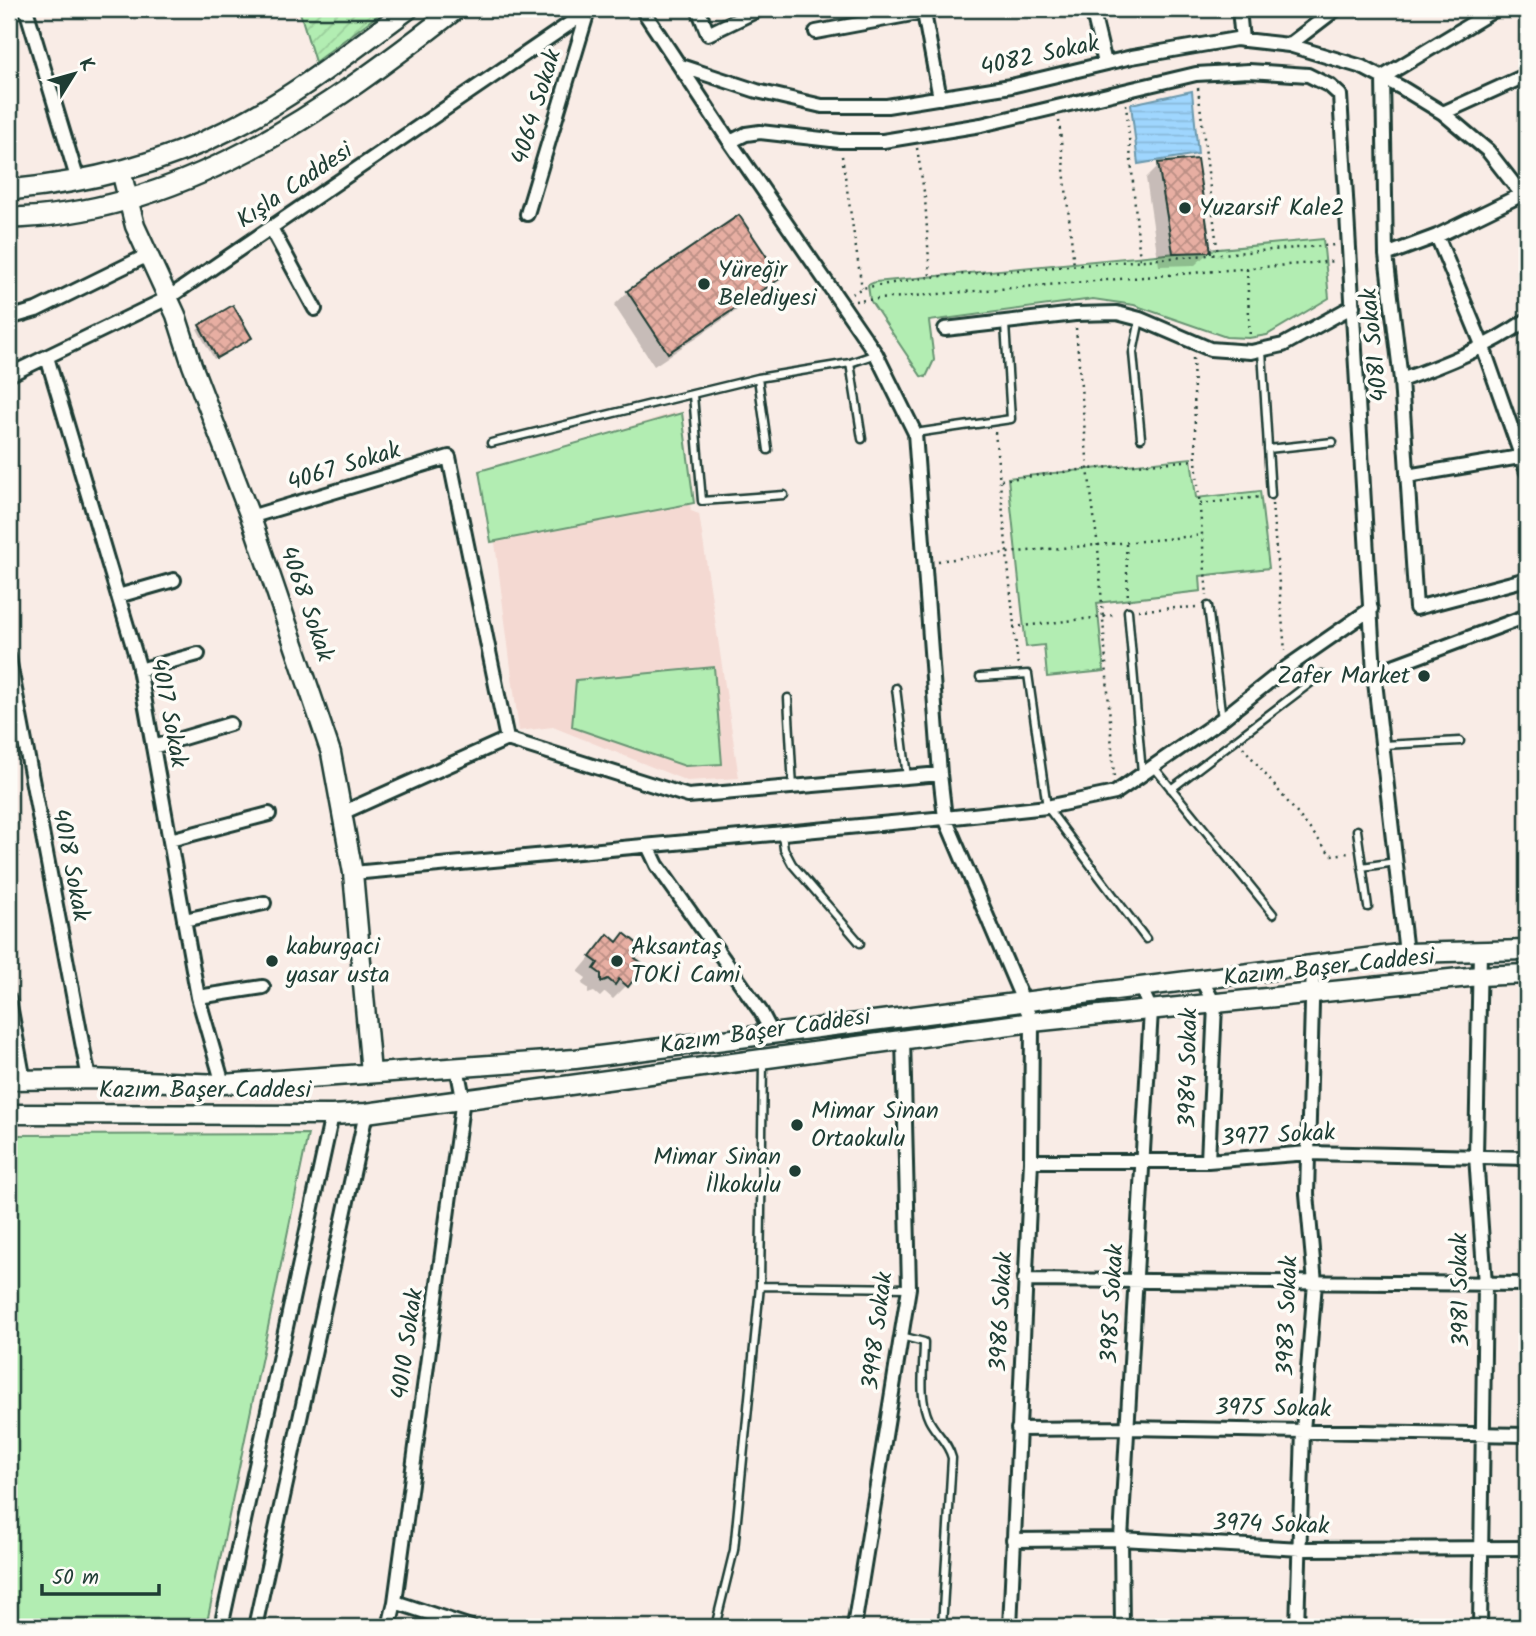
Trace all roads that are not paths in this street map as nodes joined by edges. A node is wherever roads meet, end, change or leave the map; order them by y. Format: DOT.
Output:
graph roads {
  1 [pos="26,9"];
  2 [pos="408,9"];
  3 [pos="456,9"];
  4 [pos="642,9"];
  5 [pos="698,9"];
  6 [pos="760,9"];
  7 [pos="939,9"];
  8 [pos="1092,9"];
  9 [pos="1239,9"];
  10 [pos="1336,9"];
  11 [pos="1496,9"];
  12 [pos="589,10"];
  13 [pos="924,13"];
  14 [pos="816,32"];
  15 [pos="1242,40"];
  16 [pos="1289,45"];
  17 [pos="1105,64"];
  18 [pos="681,66"];
  19 [pos="1527,75"];
  20 [pos="1383,77"];
  21 [pos="940,98"];
  22 [pos="1443,113"];
  23 [pos="730,142"];
  24 [pos="121,171"];
  25 [pos="78,181"];
  26 [pos="9,190"];
  27 [pos="1526,196"];
  28 [pos="128,201"];
  29 [pos="527,214"];
  30 [pos="9,218"];
  31 [pos="271,228"];
  32 [pos="1437,236"];
  33 [pos="1386,255"];
  34 [pos="148,256"];
  35 [pos="168,298"];
  36 [pos="1353,306"];
  37 [pos="315,309"];
  38 [pos="9,318"];
  39 [pos="1140,319"];
  40 [pos="1527,320"];
  41 [pos="1005,324"];
  42 [pos="945,329"];
  43 [pos="1483,347"];
  44 [pos="1256,352"];
  45 [pos="876,354"];
  46 [pos="47,357"];
  47 [pos="850,363"];
  48 [pos="9,375"];
  49 [pos="758,378"];
  50 [pos="1401,380"];
  51 [pos="693,395"];
  52 [pos="915,433"];
  53 [pos="1141,438"];
  54 [pos="862,439"];
  55 [pos="1333,442"];
  56 [pos="491,443"];
  57 [pos="1268,449"];
  58 [pos="768,450"];
  59 [pos="1524,455"];
  60 [pos="1527,472"];
  61 [pos="1407,476"];
  62 [pos="784,495"];
  63 [pos="1271,495"];
  64 [pos="250,517"];
  65 [pos="1527,579"];
  66 [pos="174,580"];
  67 [pos="118,596"];
  68 [pos="1208,606"];
  69 [pos="1371,609"];
  70 [pos="1128,611"];
  71 [pos="1527,616"];
  72 [pos="198,654"];
  73 [pos="9,658"];
  74 [pos="139,670"];
  75 [pos="1374,673"];
  76 [pos="1322,674"];
  77 [pos="980,677"];
  78 [pos="895,688"];
  79 [pos="788,698"];
  80 [pos="1222,719"];
  81 [pos="230,724"];
  82 [pos="507,740"];
  83 [pos="1460,741"];
  84 [pos="1383,745"];
  85 [pos="153,747"];
  86 [pos="1147,769"];
  87 [pos="940,774"];
  88 [pos="907,779"];
  89 [pos="793,788"];
  90 [pos="1171,789"];
  91 [pos="1047,807"];
  92 [pos="342,813"];
  93 [pos="269,814"];
  94 [pos="945,818"];
  95 [pos="1357,830"];
  96 [pos="782,834"];
  97 [pos="170,840"];
  98 [pos="648,846"];
  99 [pos="1396,862"];
  100 [pos="1362,867"];
  101 [pos="353,873"];
  102 [pos="264,903"];
  103 [pos="1368,907"];
  104 [pos="1273,914"];
  105 [pos="184,920"];
  106 [pos="1146,939"];
  107 [pos="860,943"];
  108 [pos="1527,950"];
  109 [pos="1480,951"];
  110 [pos="1406,953"];
  111 [pos="1313,965"];
  112 [pos="1527,974"];
  113 [pos="1479,976"];
  114 [pos="1201,979"];
  115 [pos="1140,986"];
  116 [pos="263,987"];
  117 [pos="1312,993"];
  118 [pos="198,997"];
  119 [pos="9,999"];
  120 [pos="1024,1001"];
  121 [pos="1215,1004"];
  122 [pos="1151,1010"];
  123 [pos="1031,1022"];
  124 [pos="772,1033"];
  125 [pos="903,1038"];
  126 [pos="763,1057"];
  127 [pos="457,1067"];
  128 [pos="371,1073"];
  129 [pos="89,1079"];
  130 [pos="16,1080"];
  131 [pos="223,1084"];
  132 [pos="463,1098"];
  133 [pos="366,1113"];
  134 [pos="9,1114"];
  135 [pos="332,1115"];
  136 [pos="1308,1153"];
  137 [pos="1476,1156"];
  138 [pos="1527,1158"];
  139 [pos="1141,1160"];
  140 [pos="1031,1161"];
  141 [pos="1208,1161"];
  142 [pos="1024,1280"];
  143 [pos="1136,1281"];
  144 [pos="1315,1283"];
  145 [pos="1485,1284"];
  146 [pos="1527,1284"];
  147 [pos="760,1286"];
  148 [pos="909,1288"];
  149 [pos="901,1336"];
  150 [pos="1128,1428"];
  151 [pos="1018,1429"];
  152 [pos="1303,1431"];
  153 [pos="1483,1434"];
  154 [pos="1527,1435"];
  155 [pos="1121,1539"];
  156 [pos="1013,1540"];
  157 [pos="1480,1547"];
  158 [pos="1527,1548"];
  159 [pos="1301,1549"];
  160 [pos="395,1602"];
  161 [pos="220,1627"];
  162 [pos="255,1627"];
  163 [pos="389,1627"];
  164 [pos="471,1627"];
  165 [pos="715,1627"];
  166 [pos="854,1627"];
  167 [pos="942,1627"];
  168 [pos="1010,1627"];
  169 [pos="1122,1627"];
  170 [pos="1297,1627"];
  171 [pos="1480,1627"];
  1 -- 25 [label="street"];
  2 -- 24 [label="main road"];
  3 -- 28 [label="main road"];
  4 -- 18 [label="street"];
  5 -- 6 [label="street"];
  7 -- 13 [label="street"];
  8 -- 17 [label="street"];
  9 -- 15 [label="street"];
  10 -- 16 [label="street"];
  11 -- 20 [label="street"];
  12 -- 29 [label="street, 4064 Sokak"];
  12 -- 31 [label="street, Kışla Caddesi"];
  13 -- 14 [label="street"];
  13 -- 21 [label="street"];
  15 -- 16 [label="street, 4082 Sokak"];
  15 -- 17 [label="street, 4082 Sokak"];
  16 -- 20 [label="street, 4082 Sokak"];
  17 -- 21 [label="street, 4082 Sokak"];
  18 -- 21 [label="street, 4082 Sokak"];
  18 -- 23 [label="street"];
  19 -- 22 [label="street"];
  20 -- 22 [label="street, 4082 Sokak"];
  20 -- 33 [label="street, 4081 Sokak"];
  22 -- 27 [label="street, 4082 Sokak"];
  23 -- 36 [label="street"];
  23 -- 45 [label="street"];
  24 -- 25 [label="main road"];
  24 -- 28 [label="main road, 4068 Sokak"];
  25 -- 26 [label="main road"];
  27 -- 32 [label="street"];
  28 -- 30 [label="main road"];
  28 -- 34 [label="main road, 4068 Sokak"];
  31 -- 35 [label="street, Kışla Caddesi"];
  31 -- 37 [label="street"];
  32 -- 33 [label="street"];
  32 -- 43 [label="street"];
  33 -- 50 [label="street, 4081 Sokak"];
  34 -- 35 [label="main road, 4068 Sokak"];
  34 -- 38 [label="street"];
  35 -- 46 [label="street, Kışla Caddesi"];
  35 -- 64 [label="main road, 4068 Sokak"];
  36 -- 44 [label="street"];
  36 -- 69 [label="street"];
  39 -- 41 [label="street"];
  39 -- 44 [label="street"];
  39 -- 53 [label="lane"];
  40 -- 43 [label="street"];
  41 -- 42 [label="street"];
  41 -- 52 [label="lane"];
  43 -- 50 [label="street"];
  43 -- 59 [label="street"];
  44 -- 57 [label="lane"];
  45 -- 47 [label="lane"];
  45 -- 52 [label="street"];
  46 -- 48 [label="street, Kışla Caddesi"];
  46 -- 67 [label="street, 4017 Sokak"];
  47 -- 49 [label="lane"];
  47 -- 54 [label="lane"];
  49 -- 51 [label="lane"];
  49 -- 58 [label="lane"];
  50 -- 61 [label="street, 4081 Sokak"];
  51 -- 56 [label="lane"];
  51 -- 62 [label="lane"];
  52 -- 87 [label="street, 3986 Sokak"];
  55 -- 57 [label="lane"];
  57 -- 63 [label="lane"];
  59 -- 60 [label="street"];
  59 -- 61 [label="street"];
  61 -- 65 [label="street, 4081 Sokak"];
  64 -- 82 [label="street, 4067 Sokak"];
  64 -- 92 [label="main road, 4068 Sokak"];
  66 -- 67 [label="street"];
  67 -- 74 [label="street, 4017 Sokak"];
  68 -- 80 [label="lane"];
  69 -- 75 [label="street"];
  69 -- 80 [label="street"];
  70 -- 86 [label="lane"];
  71 -- 75 [label="street"];
  72 -- 74 [label="street"];
  73 -- 129 [label="street, 4018 Sokak"];
  74 -- 85 [label="street, 4017 Sokak"];
  75 -- 84 [label="street"];
  76 -- 90 [label="lane"];
  77 -- 91 [label="lane"];
  78 -- 88 [label="lane"];
  79 -- 89 [label="lane"];
  80 -- 86 [label="street"];
  81 -- 85 [label="street"];
  82 -- 89 [label="street"];
  82 -- 92 [label="street"];
  83 -- 84 [label="lane"];
  84 -- 99 [label="street"];
  85 -- 97 [label="street, 4017 Sokak"];
  86 -- 90 [label="lane"];
  86 -- 91 [label="street"];
  87 -- 88 [label="street"];
  87 -- 94 [label="street, 3986 Sokak"];
  88 -- 89 [label="street"];
  90 -- 104 [label="lane"];
  91 -- 94 [label="street"];
  91 -- 106 [label="lane"];
  92 -- 101 [label="main road, 4068 Sokak"];
  93 -- 97 [label="street"];
  94 -- 96 [label="street"];
  94 -- 120 [label="street, 3986 Sokak"];
  95 -- 100 [label="lane"];
  96 -- 98 [label="street"];
  96 -- 107 [label="lane"];
  97 -- 105 [label="street, 4017 Sokak"];
  98 -- 101 [label="street"];
  98 -- 124 [label="street"];
  99 -- 100 [label="lane"];
  99 -- 110 [label="street"];
  100 -- 103 [label="lane"];
  101 -- 128 [label="main road, 4068 Sokak"];
  102 -- 105 [label="street"];
  105 -- 118 [label="street, 4017 Sokak"];
  108 -- 109 [label="main road, Kazım Başer Caddesi"];
  109 -- 110 [label="main road, Kazım Başer Caddesi"];
  109 -- 113 [label="street, 3981 Sokak"];
  110 -- 111 [label="main road, Kazım Başer Caddesi"];
  111 -- 114 [label="main road, Kazım Başer Caddesi"];
  111 -- 117 [label="street, 3983 Sokak"];
  112 -- 113 [label="main road, Kazım Başer Caddesi"];
  113 -- 117 [label="main road, Kazım Başer Caddesi"];
  113 -- 137 [label="street, 3981 Sokak"];
  114 -- 115 [label="main road, Kazım Başer Caddesi"];
  114 -- 121 [label="street, 3984 Sokak"];
  115 -- 120 [label="main road, Kazım Başer Caddesi"];
  115 -- 122 [label="street, 3985 Sokak"];
  116 -- 118 [label="street"];
  117 -- 121 [label="main road, Kazım Başer Caddesi"];
  117 -- 136 [label="street, 3983 Sokak"];
  118 -- 131 [label="street, 4017 Sokak"];
  119 -- 130 [label="street"];
  120 -- 123 [label="street, 3986 Sokak"];
  120 -- 124 [label="main road, Kazım Başer Caddesi"];
  121 -- 122 [label="main road, Kazım Başer Caddesi"];
  121 -- 141 [label="street, 3984 Sokak"];
  122 -- 123 [label="main road, Kazım Başer Caddesi"];
  122 -- 139 [label="street, 3985 Sokak"];
  123 -- 125 [label="main road, Kazım Başer Caddesi"];
  123 -- 140 [label="street, 3986 Sokak"];
  124 -- 127 [label="main road, Kazım Başer Caddesi"];
  125 -- 126 [label="main road, Kazım Başer Caddesi"];
  125 -- 148 [label="street, 3998 Sokak"];
  126 -- 132 [label="main road, Kazım Başer Caddesi"];
  126 -- 147 [label="lane"];
  127 -- 128 [label="main road, Kazım Başer Caddesi"];
  127 -- 132 [label="street, 4010 Sokak"];
  128 -- 131 [label="main road, Kazım Başer Caddesi"];
  129 -- 130 [label="main road, Kazım Başer Caddesi"];
  129 -- 131 [label="main road, Kazım Başer Caddesi"];
  132 -- 133 [label="main road, Kazım Başer Caddesi"];
  132 -- 160 [label="street, 4010 Sokak"];
  133 -- 135 [label="main road, Kazım Başer Caddesi"];
  133 -- 162 [label="street"];
  134 -- 135 [label="main road, Kazım Başer Caddesi"];
  135 -- 161 [label="street"];
  136 -- 137 [label="street, 3977 Sokak"];
  136 -- 141 [label="street, 3977 Sokak"];
  136 -- 144 [label="street, 3983 Sokak"];
  137 -- 138 [label="street, 3977 Sokak"];
  137 -- 145 [label="street, 3981 Sokak"];
  139 -- 140 [label="street, 3977 Sokak"];
  139 -- 141 [label="street, 3977 Sokak"];
  139 -- 143 [label="street, 3985 Sokak"];
  140 -- 142 [label="street, 3986 Sokak"];
  142 -- 143 [label="street"];
  142 -- 151 [label="street, 3986 Sokak"];
  143 -- 144 [label="street"];
  143 -- 150 [label="street, 3985 Sokak"];
  144 -- 145 [label="street"];
  144 -- 152 [label="street, 3983 Sokak"];
  145 -- 146 [label="street"];
  145 -- 153 [label="street, 3981 Sokak"];
  147 -- 148 [label="lane"];
  147 -- 165 [label="lane"];
  148 -- 149 [label="street, 3998 Sokak"];
  149 -- 166 [label="street, 3998 Sokak"];
  149 -- 167 [label="lane"];
  150 -- 151 [label="street, 3975 Sokak"];
  150 -- 152 [label="street, 3975 Sokak"];
  150 -- 155 [label="street, 3985 Sokak"];
  151 -- 156 [label="street, 3986 Sokak"];
  152 -- 153 [label="street, 3975 Sokak"];
  152 -- 159 [label="street, 3983 Sokak"];
  153 -- 154 [label="street, 3975 Sokak"];
  153 -- 157 [label="street, 3981 Sokak"];
  155 -- 156 [label="street, 3974 Sokak"];
  155 -- 159 [label="street, 3974 Sokak"];
  155 -- 169 [label="street, 3985 Sokak"];
  156 -- 168 [label="street, 3986 Sokak"];
  157 -- 158 [label="street, 3974 Sokak"];
  157 -- 159 [label="street, 3974 Sokak"];
  157 -- 171 [label="street, 3981 Sokak"];
  159 -- 170 [label="street, 3983 Sokak"];
  160 -- 163 [label="street, 4010 Sokak"];
  160 -- 164 [label="street"];
}
